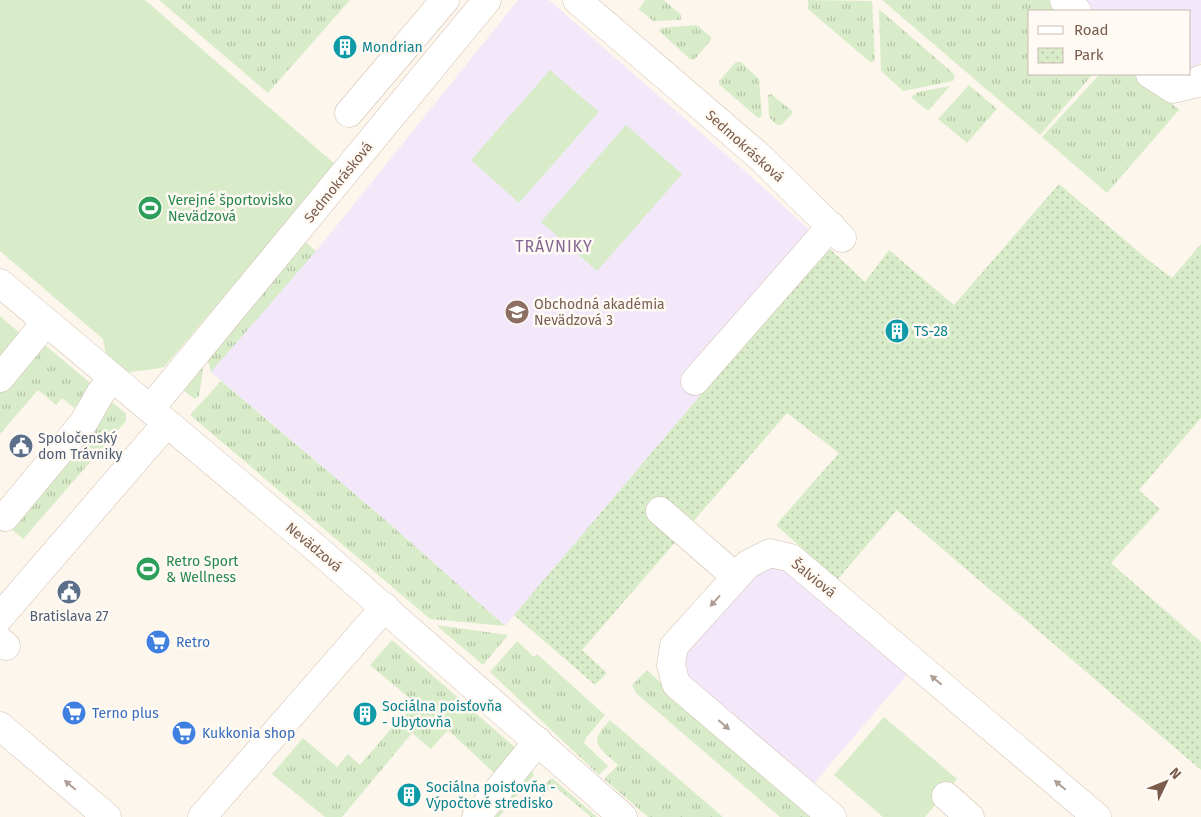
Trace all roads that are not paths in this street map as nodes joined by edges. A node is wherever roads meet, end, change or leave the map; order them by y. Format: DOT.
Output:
graph roads {
  1 [pos="445,0"];
  2 [pos="487,0"];
  3 [pos="577,0"];
  4 [pos="1064,0"];
  5 [pos="1076,10"];
  6 [pos="1152,75"];
  7 [pos="1201,79"];
  8 [pos="376,82"];
  9 [pos="401,105"];
  10 [pos="349,113"];
  11 [pos="0,282"];
  12 [pos="46,322"];
  13 [pos="0,378"];
  14 [pos="112,379"];
  15 [pos="694,381"];
  16 [pos="159,416"];
  17 [pos="660,511"];
  18 [pos="5,518"];
  19 [pos="736,577"];
  20 [pos="384,607"];
  21 [pos="0,617"];
  22 [pos="0,726"];
  23 [pos="538,741"];
  24 [pos="946,796"];
  25 [pos="107,817"];
  26 [pos="202,817"];
  27 [pos="476,817"];
  28 [pos="623,817"];
  29 [pos="832,817"];
  30 [pos="970,817"];
  31 [pos="1097,817"];
  1 -- 8 [label="street"];
  2 -- 9 [label="street, Sedmokrásková"];
  3 -- 15 [label="street, Sedmokrásková"];
  4 -- 5 [label="street"];
  6 -- 7 [label="street"];
  8 -- 9 [label="street"];
  8 -- 10 [label="street"];
  9 -- 16 [label="street, Sedmokrásková"];
  11 -- 12 [label="street, Nevädzová"];
  12 -- 13 [label="street"];
  12 -- 14 [label="street, Nevädzová"];
  14 -- 16 [label="street, Nevädzová"];
  14 -- 18 [label="street"];
  16 -- 20 [label="street, Nevädzová"];
  16 -- 21 [label="street, Sedmokrásková"];
  17 -- 19 [label="street"];
  19 -- 29 [label="street, Šalviová, one-way"];
  31 -- 19 [label="street, Šalviová, one-way"];
  20 -- 23 [label="street, Nevädzová"];
  20 -- 26 [label="street"];
  25 -- 22 [label="street, one-way"];
  23 -- 27 [label="street"];
  23 -- 28 [label="street, Nevädzová"];
  24 -- 30 [label="street"];
}
